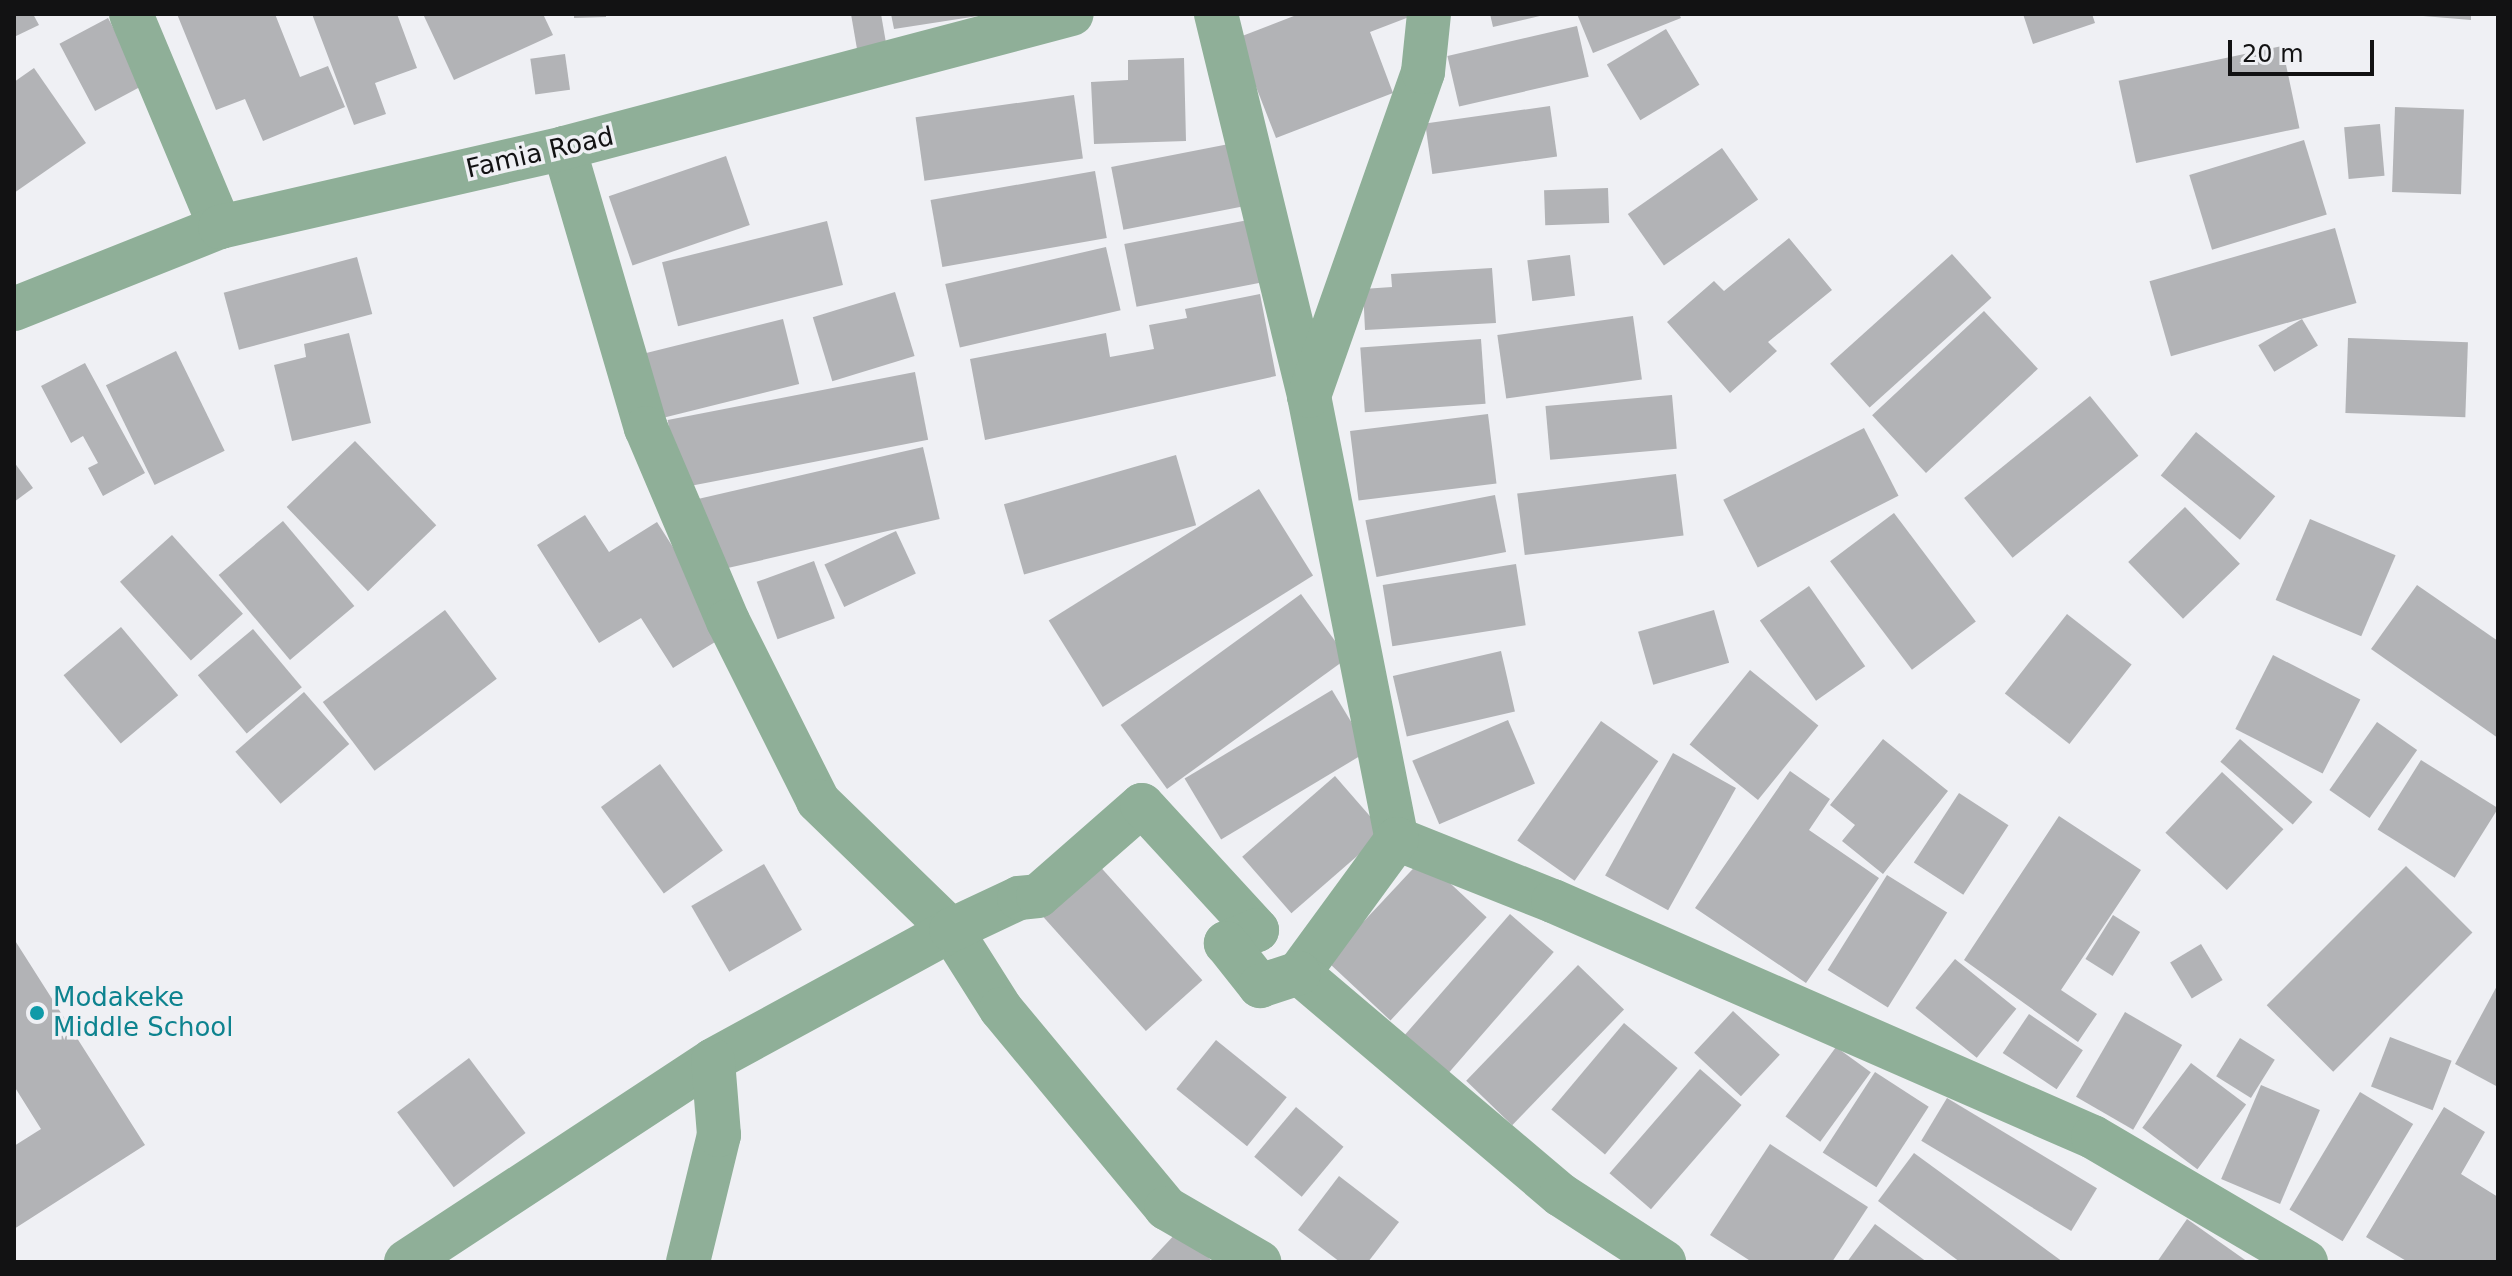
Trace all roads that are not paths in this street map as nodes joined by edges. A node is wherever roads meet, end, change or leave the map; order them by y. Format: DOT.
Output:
graph roads {
  1 [pos="131,14"];
  2 [pos="1072,14"];
  3 [pos="1216,14"];
  4 [pos="1429,14"];
  5 [pos="564,148"];
  6 [pos="220,227"];
  7 [pos="14,309"];
  8 [pos="1309,396"];
  9 [pos="1397,839"];
  10 [pos="951,930"];
  11 [pos="1299,973"];
  12 [pos="713,1060"];
  13 [pos="406,1262"];
  14 [pos="688,1262"];
  15 [pos="1259,1262"];
  16 [pos="1664,1262"];
  17 [pos="2306,1262"];
  1 -- 6 [label="street"];
  2 -- 5 [label="street, Famia Road"];
  3 -- 8 [label="street"];
  4 -- 8 [label="street"];
  5 -- 6 [label="street, Famia Road"];
  5 -- 10 [label="street"];
  6 -- 7 [label="street, Famia Road"];
  8 -- 9 [label="street"];
  9 -- 11 [label="street"];
  9 -- 17 [label="street"];
  10 -- 11 [label="street"];
  10 -- 12 [label="street"];
  10 -- 15 [label="street"];
  11 -- 16 [label="street"];
  12 -- 13 [label="street"];
  12 -- 14 [label="street"];
}
